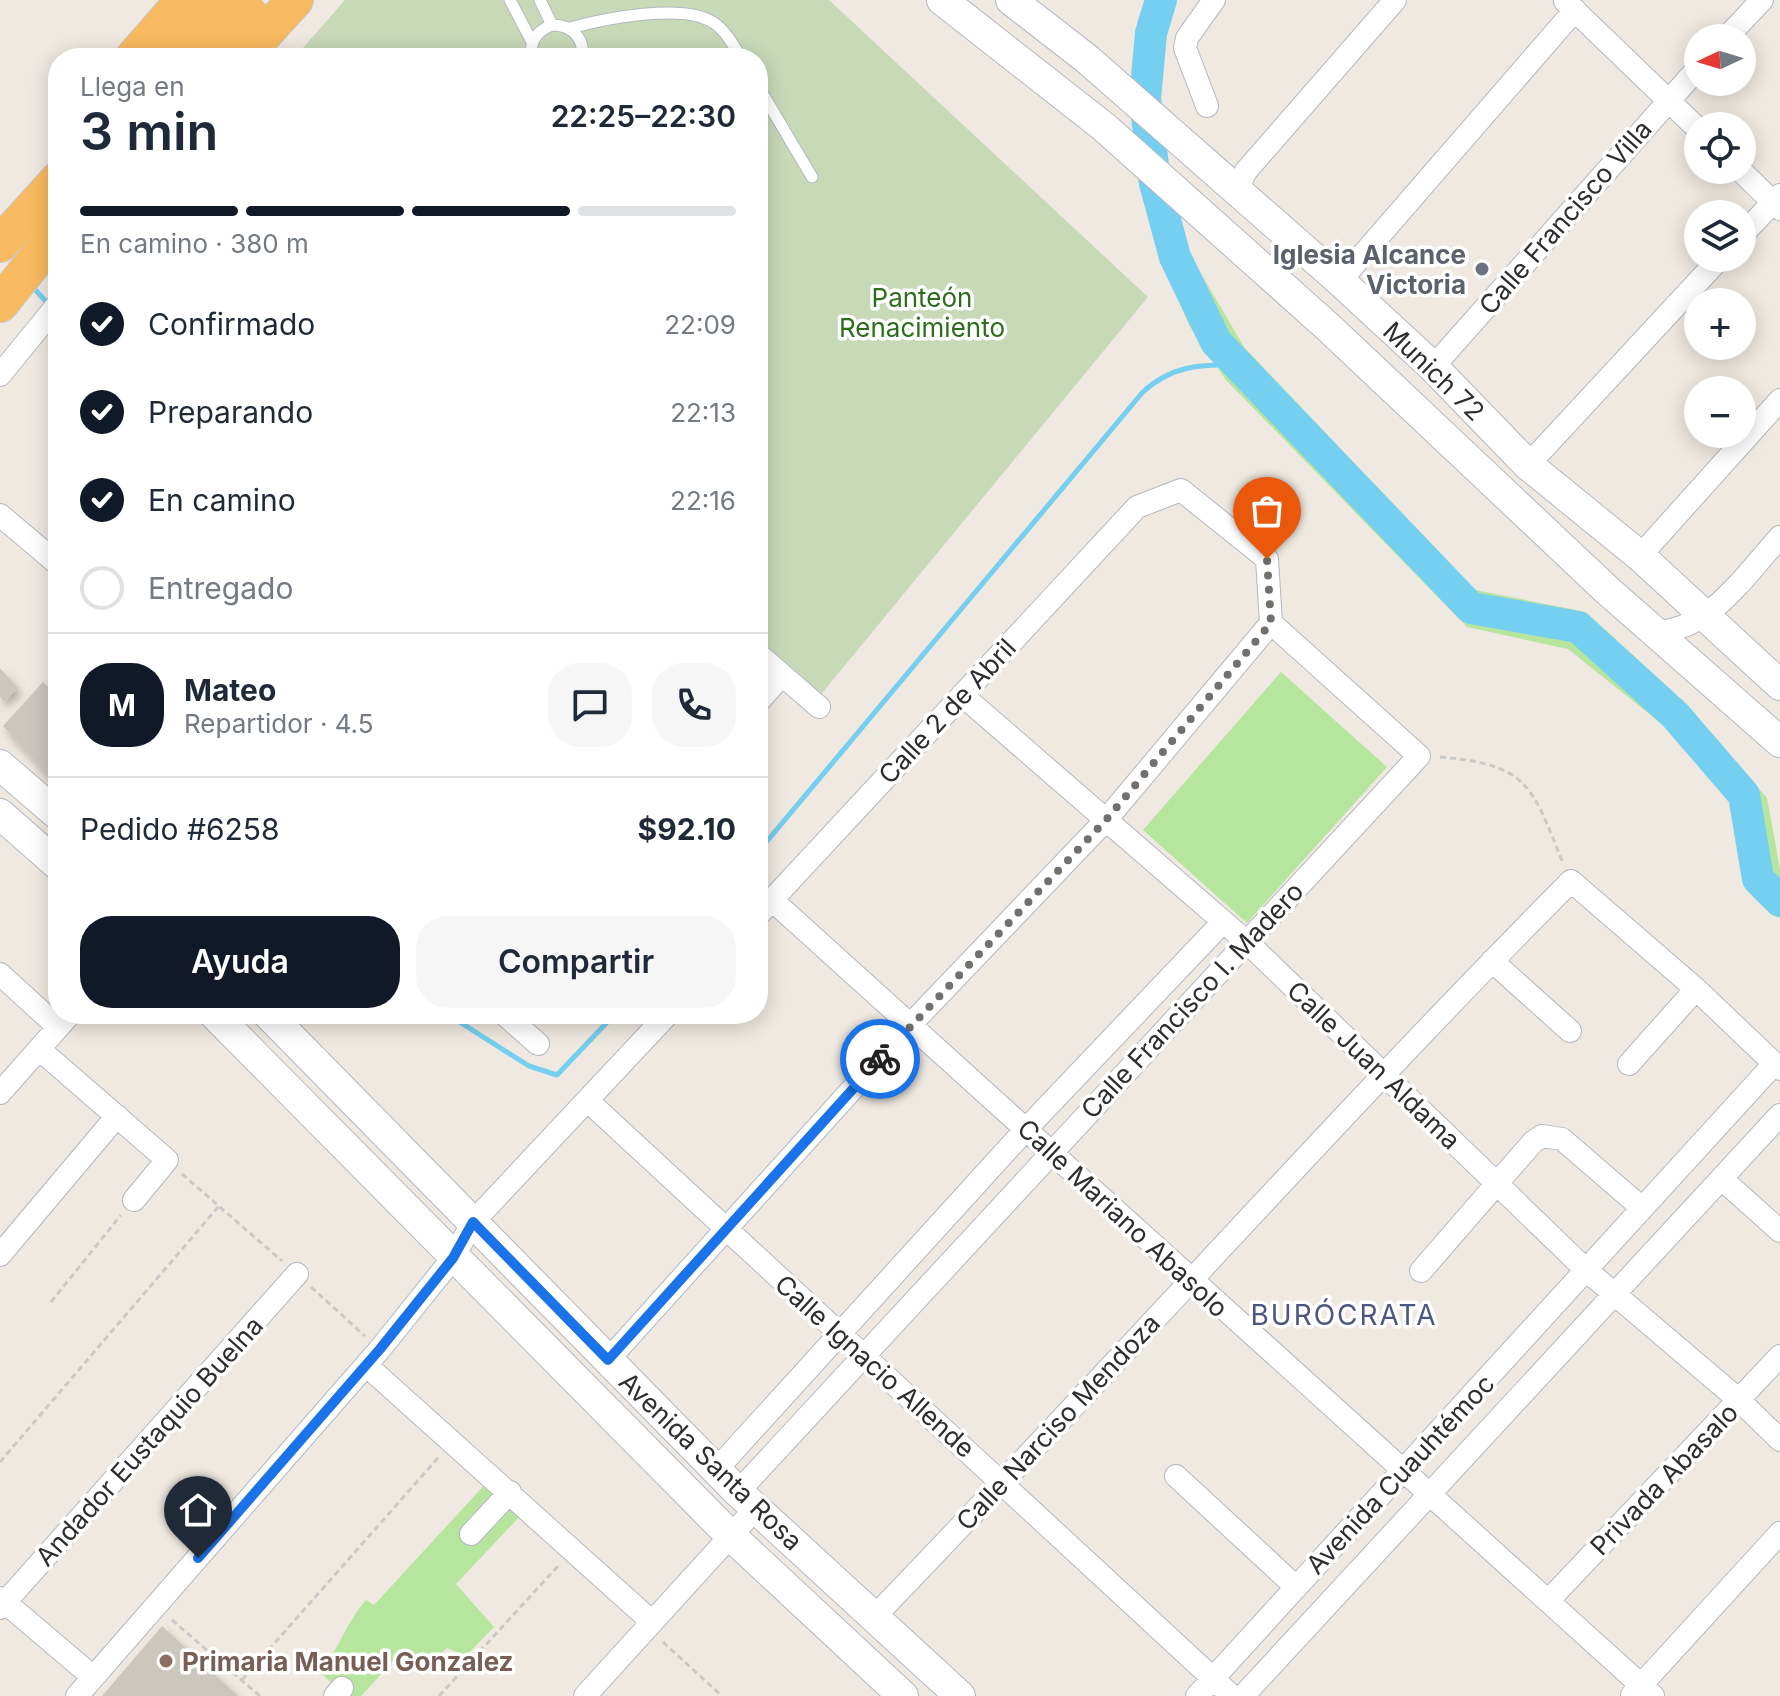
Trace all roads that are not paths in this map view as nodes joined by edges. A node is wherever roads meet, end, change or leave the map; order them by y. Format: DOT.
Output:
graph roads {
  1 [pos="184,0"];
  2 [pos="225,0"];
  3 [pos="263,0"];
  4 [pos="295,0"];
  5 [pos="510,0"];
  6 [pos="540,0"];
  7 [pos="942,0"];
  8 [pos="1214,0"];
  9 [pos="1395,0"];
  10 [pos="1762,0"];
  11 [pos="1772,0"];
  12 [pos="1570,5"];
  13 [pos="1029,6"];
  14 [pos="1780,7"];
  15 [pos="1739,24"];
  16 [pos="552,25"];
  17 [pos="570,28"];
  18 [pos="532,42"];
  19 [pos="142,48"];
  20 [pos="181,48"];
  21 [pos="219,48"];
  22 [pos="251,48"];
  23 [pos="532,48"];
  24 [pos="581,48"];
  25 [pos="734,48"];
  26 [pos="1684,83"];
  27 [pos="1668,100"];
  28 [pos="768,103"];
  29 [pos="1207,106"];
  30 [pos="1684,115"];
  31 [pos="48,161"];
  32 [pos="812,177"];
  33 [pos="1756,184"];
  34 [pos="48,191"];
  35 [pos="1236,191"];
  36 [pos="1777,202"];
  37 [pos="1756,222"];
  38 [pos="12,231"];
  39 [pos="48,248"];
  40 [pos="1707,272"];
  41 [pos="1340,281"];
  42 [pos="4,300"];
  43 [pos="48,324"];
  44 [pos="1433,367"];
  45 [pos="0,375"];
  46 [pos="1780,400"];
  47 [pos="1528,465"];
  48 [pos="0,515"];
  49 [pos="1780,537"];
  50 [pos="48,556"];
  51 [pos="1640,556"];
  52 [pos="1707,615"];
  53 [pos="1271,623"];
  54 [pos="1654,632"];
  55 [pos="768,663"];
  56 [pos="782,675"];
  57 [pos="1780,685"];
  58 [pos="768,691"];
  59 [pos="962,695"];
  60 [pos="819,707"];
  61 [pos="1780,742"];
  62 [pos="0,765"];
  63 [pos="48,806"];
  64 [pos="0,814"];
  65 [pos="1106,820"];
  66 [pos="48,856"];
  67 [pos="768,905"];
  68 [pos="768,910"];
  69 [pos="1223,922"];
  70 [pos="1248,943"];
  71 [pos="1492,961"];
  72 [pos="0,974"];
  73 [pos="1696,989"];
  74 [pos="48,1009"];
  75 [pos="61,1024"];
  76 [pos="224,1024"];
  77 [pos="278,1024"];
  78 [pos="515,1024"];
  79 [pos="659,1024"];
  80 [pos="911,1024"];
  81 [pos="1570,1031"];
  82 [pos="538,1044"];
  83 [pos="39,1049"];
  84 [pos="1629,1064"];
  85 [pos="1777,1066"];
  86 [pos="1383,1074"];
  87 [pos="0,1093"];
  88 [pos="588,1101"];
  89 [pos="1780,1115"];
  90 [pos="117,1116"];
  91 [pos="1027,1128"];
  92 [pos="1050,1151"];
  93 [pos="1723,1180"];
  94 [pos="1498,1185"];
  95 [pos="134,1200"];
  96 [pos="1642,1208"];
  97 [pos="473,1222"];
  98 [pos="1780,1231"];
  99 [pos="727,1232"];
  100 [pos="0,1255"];
  101 [pos="453,1258"];
  102 [pos="1585,1269"];
  103 [pos="1421,1271"];
  104 [pos="297,1274"];
  105 [pos="1189,1280"];
  106 [pos="1612,1293"];
  107 [pos="841,1335"];
  108 [pos="1780,1356"];
  109 [pos="373,1357"];
  110 [pos="864,1358"];
  111 [pos="608,1360"];
  112 [pos="1739,1400"];
  113 [pos="1780,1440"];
  114 [pos="716,1470"];
  115 [pos="1404,1472"];
  116 [pos="1176,1476"];
  117 [pos="1004,1483"];
  118 [pos="510,1492"];
  119 [pos="1428,1496"];
  120 [pos="747,1500"];
  121 [pos="1780,1533"];
  122 [pos="471,1534"];
  123 [pos="730,1535"];
  124 [pos="1296,1587"];
  125 [pos="1548,1601"];
  126 [pos="2,1603"];
  127 [pos="875,1616"];
  128 [pos="651,1621"];
  129 [pos="93,1677"];
  130 [pos="1214,1677"];
  131 [pos="1642,1692"];
  132 [pos="77,1696"];
  133 [pos="585,1696"];
  134 [pos="903,1696"];
  135 [pos="960,1696"];
  136 [pos="1197,1696"];
  137 [pos="1232,1696"];
  138 [pos="1243,1696"];
  1 -- 19 [label="highway"];
  2 -- 20 [label="highway"];
  3 -- 21 [label="highway"];
  4 -- 22 [label="highway"];
  5 -- 18 [label="lane"];
  6 -- 16 [label="lane"];
  7 -- 54 [label="main road, Munich 72"];
  8 -- 29 [label="street"];
  9 -- 35 [label="street"];
  10 -- 15 [label="street"];
  11 -- 14 [label="street"];
  12 -- 27 [label="street"];
  12 -- 41 [label="street"];
  13 -- 35 [label="main road, Munich 72"];
  16 -- 17 [label="lane"];
  16 -- 18 [label="lane"];
  17 -- 24 [label="lane"];
  17 -- 25 [label="lane"];
  18 -- 23 [label="lane"];
  26 -- 27 [label="street, Calle Francisco Villa"];
  27 -- 30 [label="street"];
  27 -- 44 [label="street, Calle Francisco Villa"];
  28 -- 32 [label="lane"];
  31 -- 38 [label="highway"];
  33 -- 36 [label="street"];
  34 -- 38 [label="highway"];
  35 -- 41 [label="main road, Munich 72"];
  36 -- 37 [label="street"];
  39 -- 42 [label="highway"];
  40 -- 47 [label="street"];
  41 -- 44 [label="main road, Munich 72"];
  43 -- 45 [label="street"];
  44 -- 47 [label="main road, Munich 72"];
  46 -- 51 [label="street"];
  47 -- 51 [label="main road, Munich 72"];
  48 -- 50 [label="street"];
  49 -- 52 [label="street"];
  51 -- 52 [label="main road, Munich 72"];
  52 -- 54 [label="street"];
  52 -- 57 [label="main road, Munich 72"];
  53 -- 59 [label="street, Calle 2 de Abril"];
  53 -- 65 [label="street"];
  53 -- 70 [label="street, Calle Francisco I. Madero"];
  54 -- 61 [label="main road, Munich 72"];
  55 -- 56 [label="street"];
  56 -- 58 [label="street"];
  56 -- 60 [label="street"];
  59 -- 65 [label="street, Calle Juan Aldama"];
  59 -- 67 [label="street, Calle 2 de Abril"];
  62 -- 63 [label="main road"];
  64 -- 66 [label="main road"];
  65 -- 69 [label="street, Calle Juan Aldama"];
  65 -- 80 [label="street"];
  68 -- 80 [label="street, Calle Mariano Abasolo"];
  69 -- 70 [label="street, Calle Juan Aldama"];
  69 -- 91 [label="street, Calle Francisco I. Madero"];
  70 -- 86 [label="street, Calle Juan Aldama"];
  70 -- 92 [label="street, Calle Francisco I. Madero"];
  71 -- 73 [label="street, Calle Narciso Mendoza"];
  71 -- 81 [label="street"];
  71 -- 86 [label="street, Calle Narciso Mendoza"];
  72 -- 74 [label="street"];
  73 -- 84 [label="street"];
  73 -- 85 [label="street"];
  75 -- 83 [label="street"];
  76 -- 101 [label="main road, Avenida Santa Rosa"];
  77 -- 97 [label="main road, Avenida Santa Rosa"];
  78 -- 82 [label="street"];
  79 -- 88 [label="street"];
  80 -- 91 [label="street, Calle Mariano Abasolo"];
  80 -- 99 [label="street"];
  83 -- 87 [label="street"];
  83 -- 90 [label="street"];
  85 -- 96 [label="street, Avenida Cuauhtémoc"];
  86 -- 94 [label="street, Calle Juan Aldama"];
  86 -- 105 [label="street, Calle Narciso Mendoza"];
  88 -- 97 [label="street"];
  88 -- 99 [label="street, Calle Ignacio Allende"];
  89 -- 93 [label="street, Avenida Cuauhtémoc"];
  90 -- 95 [label="street"];
  90 -- 100 [label="street"];
  91 -- 92 [label="street, Calle Mariano Abasolo"];
  91 -- 107 [label="street, Calle Francisco I. Madero"];
  92 -- 105 [label="street, Calle Mariano Abasolo"];
  92 -- 110 [label="street, Calle Francisco I. Madero"];
  93 -- 98 [label="street"];
  93 -- 106 [label="street, Avenida Cuauhtémoc"];
  94 -- 96 [label="street"];
  94 -- 102 [label="street, Calle Juan Aldama"];
  94 -- 103 [label="street"];
  96 -- 102 [label="street, Avenida Cuauhtémoc"];
  97 -- 101 [label="street"];
  97 -- 111 [label="main road, Avenida Santa Rosa"];
  99 -- 107 [label="street, Calle Ignacio Allende"];
  99 -- 111 [label="street"];
  101 -- 109 [label="street"];
  101 -- 123 [label="main road, Avenida Santa Rosa"];
  102 -- 106 [label="street, Calle Juan Aldama"];
  102 -- 115 [label="street, Avenida Cuauhtémoc"];
  104 -- 126 [label="street, Andador Eustaquio Buelna"];
  105 -- 115 [label="street, Calle Mariano Abasolo"];
  105 -- 117 [label="street, Calle Narciso Mendoza"];
  106 -- 112 [label="street, Calle Juan Aldama"];
  106 -- 119 [label="street, Avenida Cuauhtémoc"];
  107 -- 110 [label="street, Calle Ignacio Allende"];
  107 -- 114 [label="street, Calle Francisco I. Madero"];
  108 -- 112 [label="street, Privada Abasalo"];
  109 -- 118 [label="street"];
  109 -- 129 [label="street"];
  110 -- 117 [label="street, Calle Ignacio Allende"];
  110 -- 120 [label="street, Calle Francisco I. Madero"];
  111 -- 114 [label="main road, Avenida Santa Rosa"];
  112 -- 113 [label="street, Calle Juan Aldama"];
  112 -- 125 [label="street, Privada Abasalo"];
  114 -- 120 [label="main road, Avenida Santa Rosa"];
  115 -- 119 [label="street, Calle Mariano Abasolo"];
  115 -- 124 [label="street, Avenida Cuauhtémoc"];
  116 -- 124 [label="street"];
  117 -- 127 [label="street, Calle Narciso Mendoza"];
  117 -- 130 [label="street, Calle Ignacio Allende"];
  118 -- 122 [label="street"];
  118 -- 128 [label="street"];
  119 -- 125 [label="street, Calle Mariano Abasolo"];
  119 -- 138 [label="street, Avenida Cuauhtémoc"];
  120 -- 123 [label="street, Calle Francisco I. Madero"];
  120 -- 127 [label="main road, Avenida Santa Rosa"];
  121 -- 131 [label="street"];
  123 -- 128 [label="street, Calle Francisco I. Madero"];
  123 -- 134 [label="main road, Avenida Santa Rosa"];
  124 -- 130 [label="street, Avenida Cuauhtémoc"];
  125 -- 131 [label="street, Calle Mariano Abasolo"];
  126 -- 129 [label="street"];
  127 -- 135 [label="main road, Avenida Santa Rosa"];
  128 -- 133 [label="street, Calle Francisco I. Madero"];
  129 -- 132 [label="street"];
  130 -- 136 [label="street, Avenida Cuauhtémoc"];
  130 -- 137 [label="street, Calle Ignacio Allende"];
}
